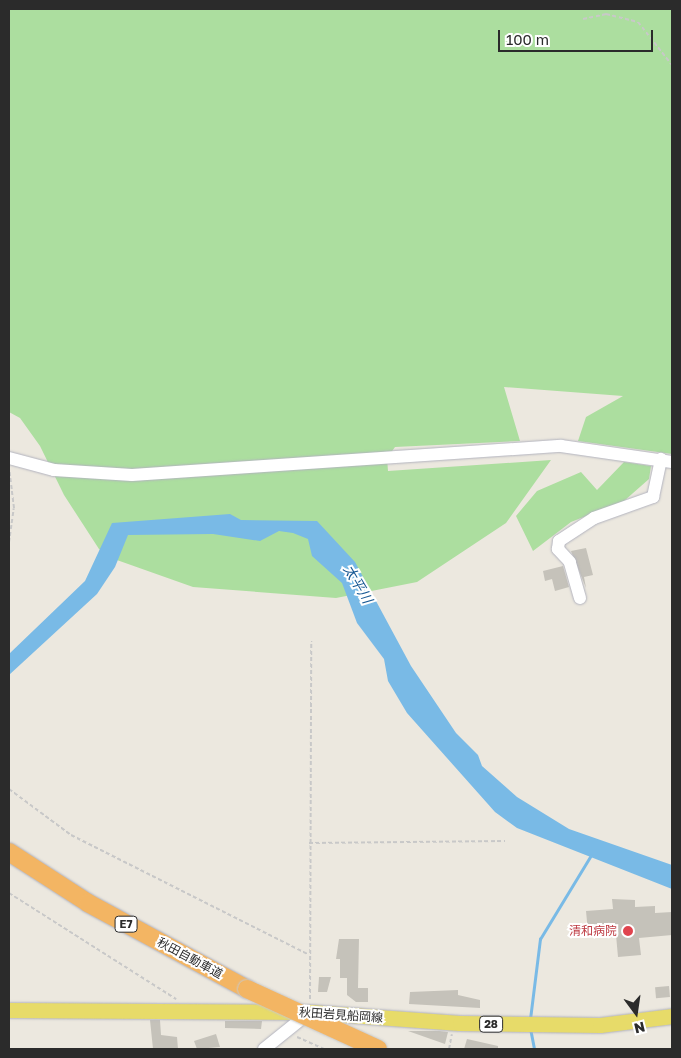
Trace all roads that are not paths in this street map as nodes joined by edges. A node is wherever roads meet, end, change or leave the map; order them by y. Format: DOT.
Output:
graph roads {
  1 [pos="9,458"];
  2 [pos="667,461"];
  3 [pos="580,598"];
  4 [pos="9,852"];
  5 [pos="9,1010"];
  6 [pos="310,1012"];
  7 [pos="672,1016"];
  8 [pos="264,1049"];
  9 [pos="378,1049"];
  1 -- 2 [label="street"];
  2 -- 3 [label="street"];
  4 -- 9 [label="highway, 秋田自動車道 / E7, bridge"];
  5 -- 6 [label="main road, 秋田岩見船岡線 / 28"];
  6 -- 7 [label="main road, 秋田岩見船岡線 / 28"];
  6 -- 8 [label="street"];
}
